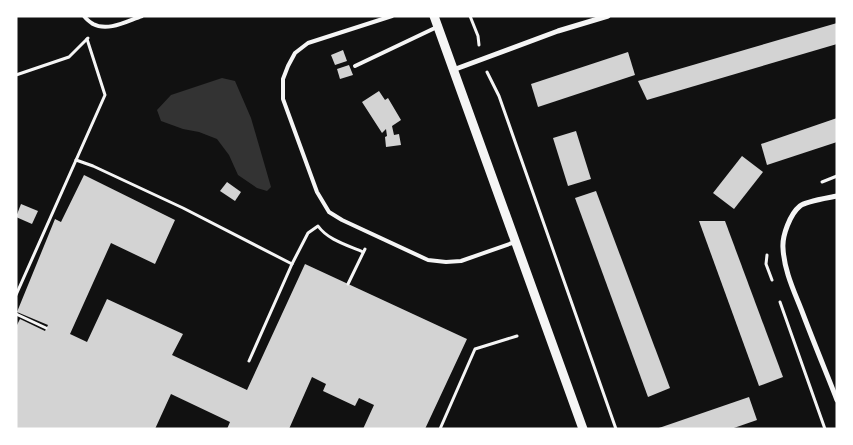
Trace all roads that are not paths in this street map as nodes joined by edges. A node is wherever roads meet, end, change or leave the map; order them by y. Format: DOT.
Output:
graph roads {
  1 [pos="84,16"];
  2 [pos="142,16"];
  3 [pos="392,16"];
  4 [pos="434,16"];
  5 [pos="608,16"];
  6 [pos="437,27"];
  7 [pos="355,66"];
  8 [pos="453,70"];
  9 [pos="837,196"];
  10 [pos="516,242"];
  11 [pos="837,400"];
  12 [pos="583,429"];
  1 -- 2 [label="lane"];
  3 -- 10 [label="lane"];
  4 -- 6 [label="street"];
  5 -- 8 [label="street"];
  6 -- 7 [label="lane"];
  6 -- 8 [label="street"];
  8 -- 10 [label="street"];
  9 -- 11 [label="street"];
  10 -- 12 [label="street"];
}
